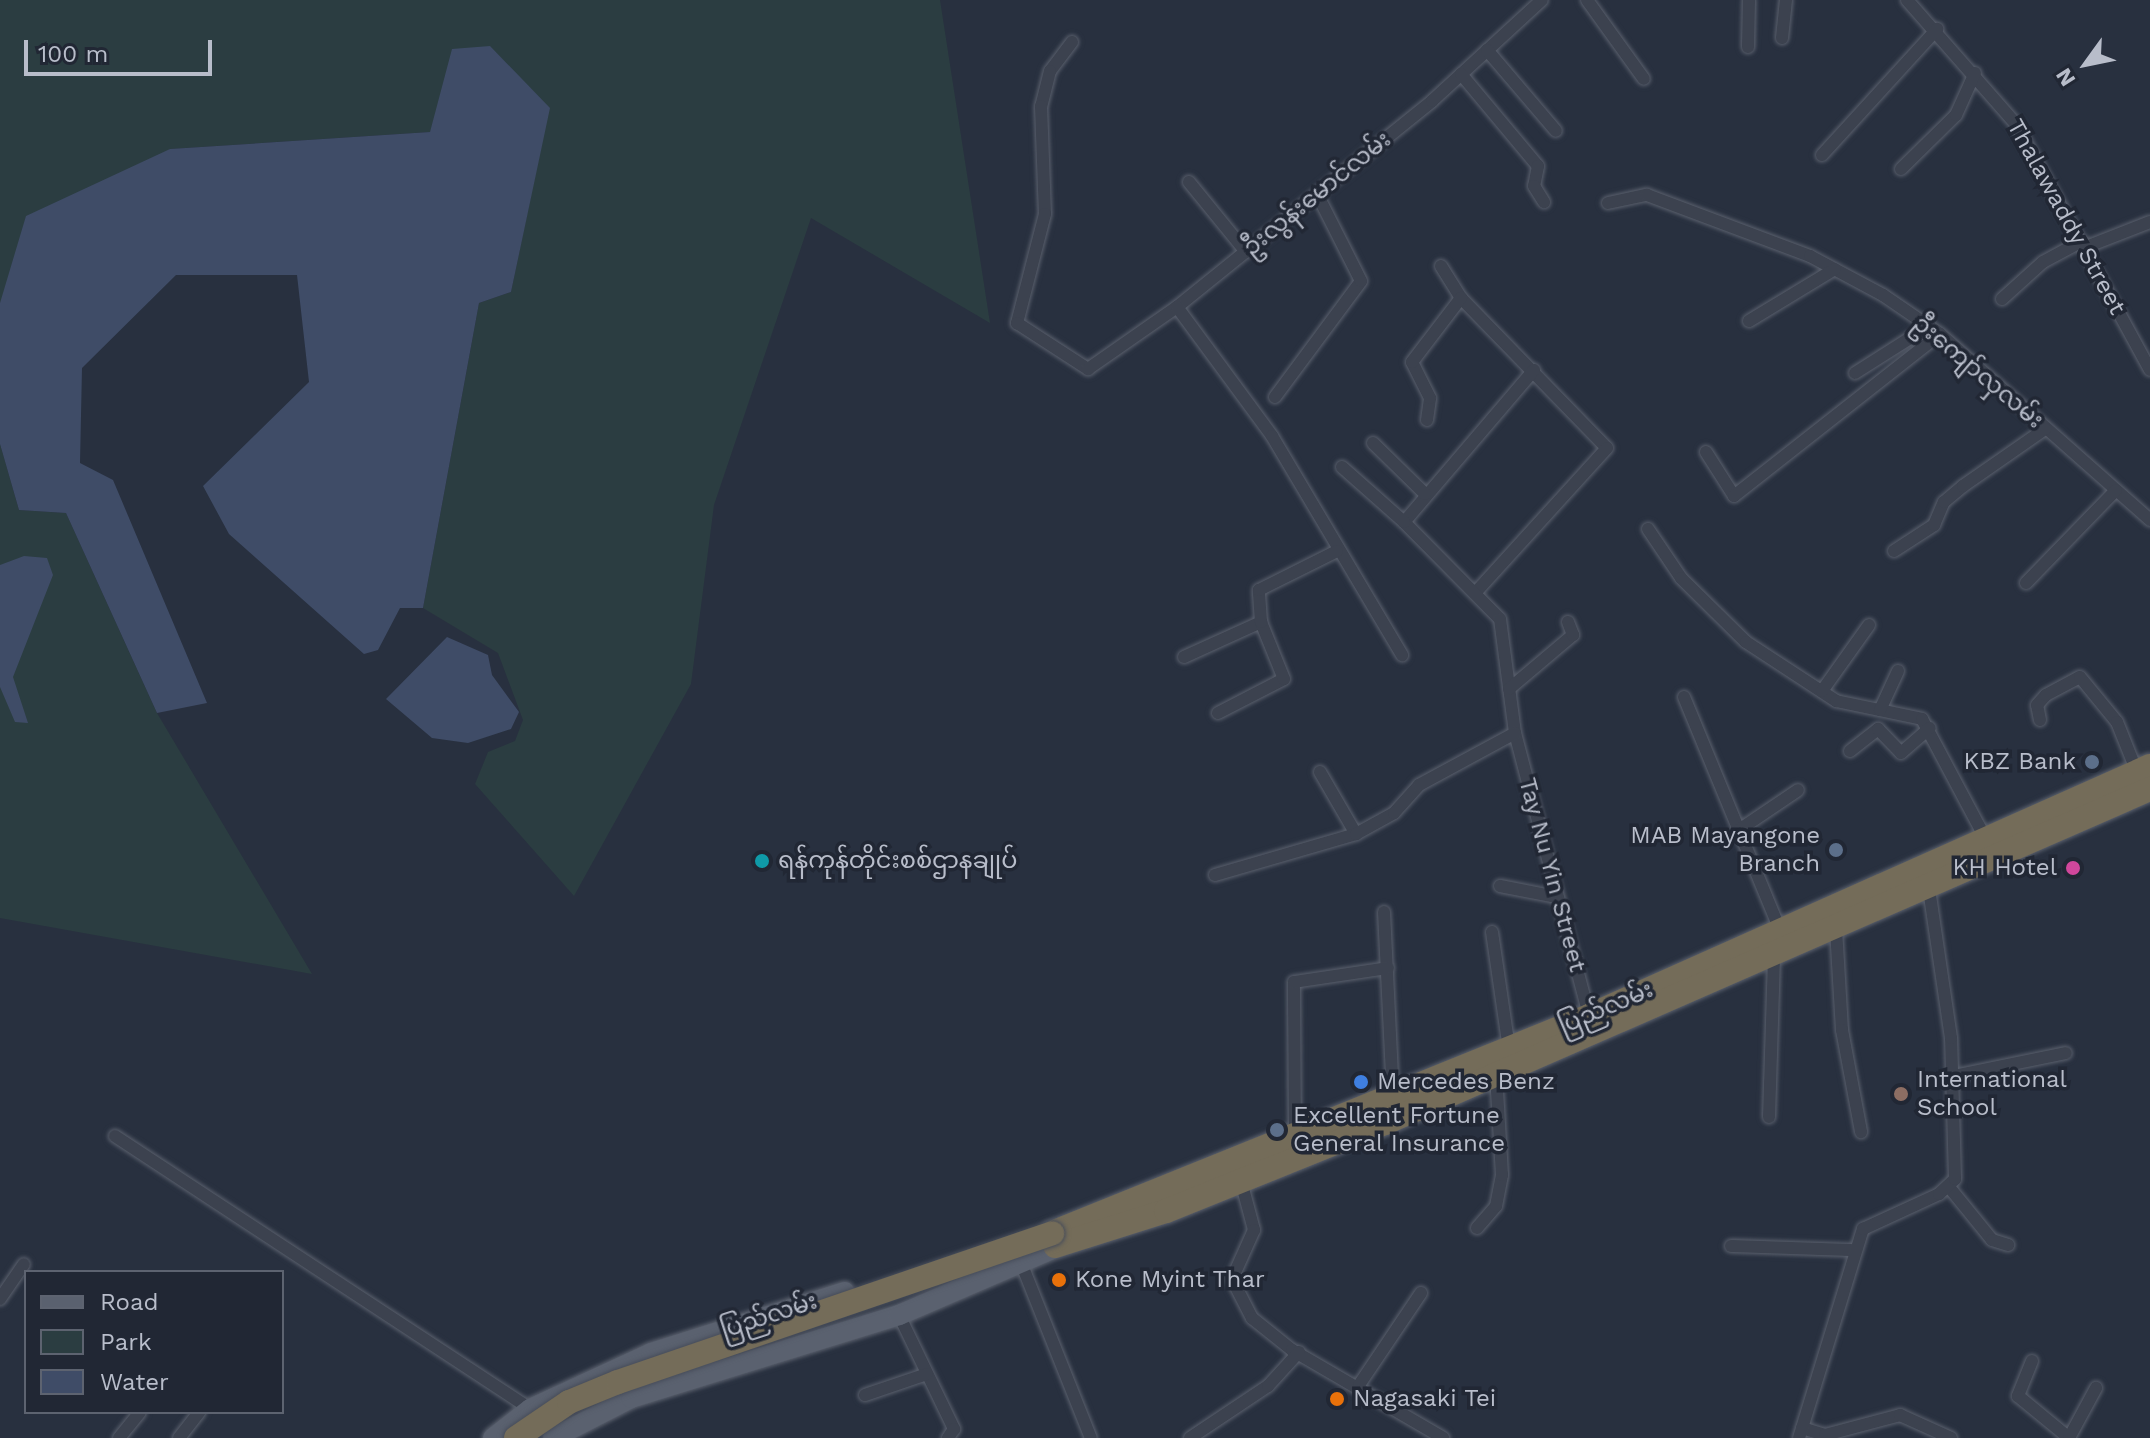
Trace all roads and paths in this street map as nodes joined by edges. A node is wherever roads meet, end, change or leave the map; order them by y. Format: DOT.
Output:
graph roads {
  1 [pos="1542,0"];
  2 [pos="1587,0"];
  3 [pos="1749,0"];
  4 [pos="1786,0"];
  5 [pos="1907,0"];
  6 [pos="1937,29"];
  7 [pos="1782,38"];
  8 [pos="1072,42"];
  9 [pos="1748,47"];
  10 [pos="1487,50"];
  11 [pos="1975,73"];
  12 [pos="1461,74"];
  13 [pos="1644,79"];
  14 [pos="1556,131"];
  15 [pos="1822,155"];
  16 [pos="1901,169"];
  17 [pos="1189,182"];
  18 [pos="1317,194"];
  19 [pos="1544,202"];
  20 [pos="1608,203"];
  21 [pos="2150,222"];
  22 [pos="2084,244"];
  23 [pos="1246,252"];
  24 [pos="1441,266"];
  25 [pos="1835,269"];
  26 [pos="1461,298"];
  27 [pos="2002,299"];
  28 [pos="1177,307"];
  29 [pos="1749,321"];
  30 [pos="1929,326"];
  31 [pos="1940,334"];
  32 [pos="2145,349"];
  33 [pos="1534,370"];
  34 [pos="2150,370"];
  35 [pos="1855,373"];
  36 [pos="1275,397"];
  37 [pos="1427,420"];
  38 [pos="2045,429"];
  39 [pos="1373,443"];
  40 [pos="1706,452"];
  41 [pos="1342,467"];
  42 [pos="2116,490"];
  43 [pos="1425,494"];
  44 [pos="2150,520"];
  45 [pos="1404,522"];
  46 [pos="1648,529"];
  47 [pos="1337,551"];
  48 [pos="1894,551"];
  49 [pos="2026,583"];
  50 [pos="1475,593"];
  51 [pos="1261,622"];
  52 [pos="1568,622"];
  53 [pos="1869,625"];
  54 [pos="1402,655"];
  55 [pos="1184,657"];
  56 [pos="1898,671"];
  57 [pos="1509,689"];
  58 [pos="1822,691"];
  59 [pos="1684,697"];
  60 [pos="1880,710"];
  61 [pos="1218,713"];
  62 [pos="2040,720"];
  63 [pos="1930,728"];
  64 [pos="1515,733"];
  65 [pos="1850,751"];
  66 [pos="1320,772"];
  67 [pos="2146,775"];
  68 [pos="1798,790"];
  69 [pos="1739,830"];
  70 [pos="1356,834"];
  71 [pos="1987,841"];
  72 [pos="1215,875"];
  73 [pos="1926,879"];
  74 [pos="1500,886"];
  75 [pos="1556,897"];
  76 [pos="1384,912"];
  77 [pos="1836,929"];
  78 [pos="1492,932"];
  79 [pos="1781,932"];
  80 [pos="1774,958"];
  81 [pos="1388,968"];
  82 [pos="1589,1016"];
  83 [pos="1509,1048"];
  84 [pos="2066,1053"];
  85 [pos="1496,1073"];
  86 [pos="1954,1076"];
  87 [pos="1393,1096"];
  88 [pos="1769,1117"];
  89 [pos="1861,1132"];
  90 [pos="115,1136"];
  91 [pos="1295,1137"];
  92 [pos="1241,1181"];
  93 [pos="1949,1187"];
  94 [pos="1477,1228"];
  95 [pos="1057,1239"];
  96 [pos="2008,1245"];
  97 [pos="1731,1246"];
  98 [pos="1851,1250"];
  99 [pos="24,1264"];
  100 [pos="1022,1265"];
  101 [pos="1421,1293"];
  102 [pos="0,1299"];
  103 [pos="899,1315"];
  104 [pos="1299,1352"];
  105 [pos="2032,1361"];
  106 [pos="927,1374"];
  107 [pos="1359,1385"];
  108 [pos="2096,1388"];
  109 [pos="865,1395"];
  110 [pos="530,1409"];
  111 [pos="138,1414"];
  112 [pos="197,1414"];
  113 [pos="1801,1433"];
  114 [pos="502,1437"];
  115 [pos="119,1438"];
  116 [pos="179,1438"];
  117 [pos="531,1438"];
  118 [pos="553,1438"];
  119 [pos="948,1438"];
  120 [pos="1091,1438"];
  121 [pos="1190,1438"];
  122 [pos="1443,1438"];
  123 [pos="1951,1438"];
  1 -- 10 [label="street, ဦးလွန်းမောင်လမ်း"];
  2 -- 13 [label="street"];
  3 -- 9 [label="street"];
  4 -- 7 [label="street"];
  5 -- 6 [label="street, Thalawaddy Street"];
  6 -- 11 [label="street, Thalawaddy Street"];
  6 -- 15 [label="street"];
  8 -- 28 [label="street, ဦးလွန်းမောင်လမ်း"];
  10 -- 12 [label="street, ဦးလွန်းမောင်လမ်း"];
  10 -- 14 [label="street"];
  11 -- 16 [label="street"];
  11 -- 22 [label="street, Thalawaddy Street"];
  12 -- 18 [label="street, ဦးလွန်းမောင်လမ်း"];
  12 -- 19 [label="street"];
  17 -- 23 [label="street"];
  18 -- 23 [label="street, ဦးလွန်းမောင်လမ်း"];
  18 -- 36 [label="street"];
  20 -- 25 [label="street, ဦးကျော်လှလမ်း"];
  21 -- 22 [label="street"];
  22 -- 27 [label="street"];
  22 -- 32 [label="street, Thalawaddy Street"];
  23 -- 28 [label="street, ဦးလွန်းမောင်လမ်း"];
  24 -- 26 [label="street"];
  25 -- 29 [label="street"];
  25 -- 30 [label="street, ဦးကျော်လှလမ်း"];
  26 -- 33 [label="street"];
  26 -- 37 [label="street"];
  28 -- 47 [label="street"];
  30 -- 31 [label="street, ဦးကျော်လှလမ်း"];
  30 -- 35 [label="street"];
  31 -- 38 [label="street, ဦးကျော်လှလမ်း"];
  31 -- 40 [label="street"];
  32 -- 34 [label="street, Thalawaddy Street"];
  33 -- 43 [label="street"];
  33 -- 50 [label="street"];
  38 -- 42 [label="street, ဦးကျော်လှလမ်း"];
  38 -- 48 [label="street"];
  39 -- 43 [label="street"];
  41 -- 45 [label="street, Tay Nu Yin Street"];
  42 -- 44 [label="street, ဦးကျော်လှလမ်း"];
  42 -- 49 [label="street"];
  43 -- 45 [label="street"];
  45 -- 50 [label="street, Tay Nu Yin Street"];
  46 -- 58 [label="street"];
  47 -- 51 [label="street"];
  47 -- 54 [label="street"];
  50 -- 57 [label="street, Tay Nu Yin Street"];
  51 -- 55 [label="street"];
  51 -- 61 [label="street"];
  52 -- 57 [label="street"];
  53 -- 58 [label="street"];
  56 -- 60 [label="street"];
  57 -- 64 [label="street, Tay Nu Yin Street"];
  58 -- 60 [label="street"];
  59 -- 69 [label="street"];
  60 -- 63 [label="street"];
  62 -- 67 [label="street"];
  63 -- 65 [label="street"];
  63 -- 71 [label="street"];
  64 -- 70 [label="street"];
  64 -- 75 [label="street, Tay Nu Yin Street"];
  66 -- 70 [label="street"];
  67 -- 71 [label="highway, ပြည်လမ်း"];
  67 -- 73 [label="highway, ပြည်လမ်း"];
  68 -- 69 [label="street"];
  69 -- 79 [label="street"];
  70 -- 72 [label="street"];
  71 -- 73 [label="highway, ပြည်လမ်း"];
  73 -- 77 [label="highway, ပြည်လမ်း"];
  73 -- 79 [label="highway, ပြည်လမ်း"];
  73 -- 86 [label="street"];
  74 -- 75 [label="street"];
  75 -- 82 [label="street, Tay Nu Yin Street"];
  76 -- 81 [label="street"];
  77 -- 80 [label="highway, ပြည်လမ်း"];
  77 -- 89 [label="street"];
  78 -- 83 [label="street"];
  79 -- 82 [label="highway, ပြည်လမ်း"];
  80 -- 85 [label="highway, ပြည်လမ်း"];
  80 -- 88 [label="street"];
  81 -- 87 [label="street"];
  81 -- 91 [label="street"];
  82 -- 83 [label="highway, ပြည်လမ်း"];
  83 -- 87 [label="highway, ပြည်လမ်း"];
  84 -- 86 [label="street"];
  85 -- 92 [label="highway, ပြည်လမ်း"];
  85 -- 94 [label="street"];
  86 -- 93 [label="street"];
  87 -- 91 [label="highway, ပြည်လမ်း"];
  90 -- 110 [label="street"];
  91 -- 95 [label="highway, ပြည်လမ်း"];
  92 -- 95 [label="highway, ပြည်လမ်း"];
  92 -- 104 [label="street"];
  93 -- 96 [label="street"];
  93 -- 98 [label="street"];
  95 -- 100 [label="main road, ပြည်လမ်း"];
  95 -- 110 [label="main road, ပြည်လမ်း"];
  95 -- 114 [label="highway, ပြည်လမ်း, bridge"];
  95 -- 117 [label="highway, ပြည်လမ်း"];
  97 -- 98 [label="street"];
  98 -- 113 [label="street"];
  99 -- 102 [label="street"];
  100 -- 103 [label="main road, ပြည်လမ်း"];
  100 -- 120 [label="street"];
  101 -- 107 [label="street"];
  103 -- 106 [label="street"];
  103 -- 118 [label="main road, ပြည်လမ်း"];
  104 -- 107 [label="street"];
  104 -- 121 [label="street"];
  105 -- 108 [label="street"];
  106 -- 109 [label="street"];
  106 -- 119 [label="street"];
  107 -- 122 [label="street"];
  110 -- 114 [label="main road, ပြည်လမ်း"];
  110 -- 117 [label="main road"];
  111 -- 115 [label="street"];
  112 -- 116 [label="street"];
  113 -- 123 [label="street"];
}
